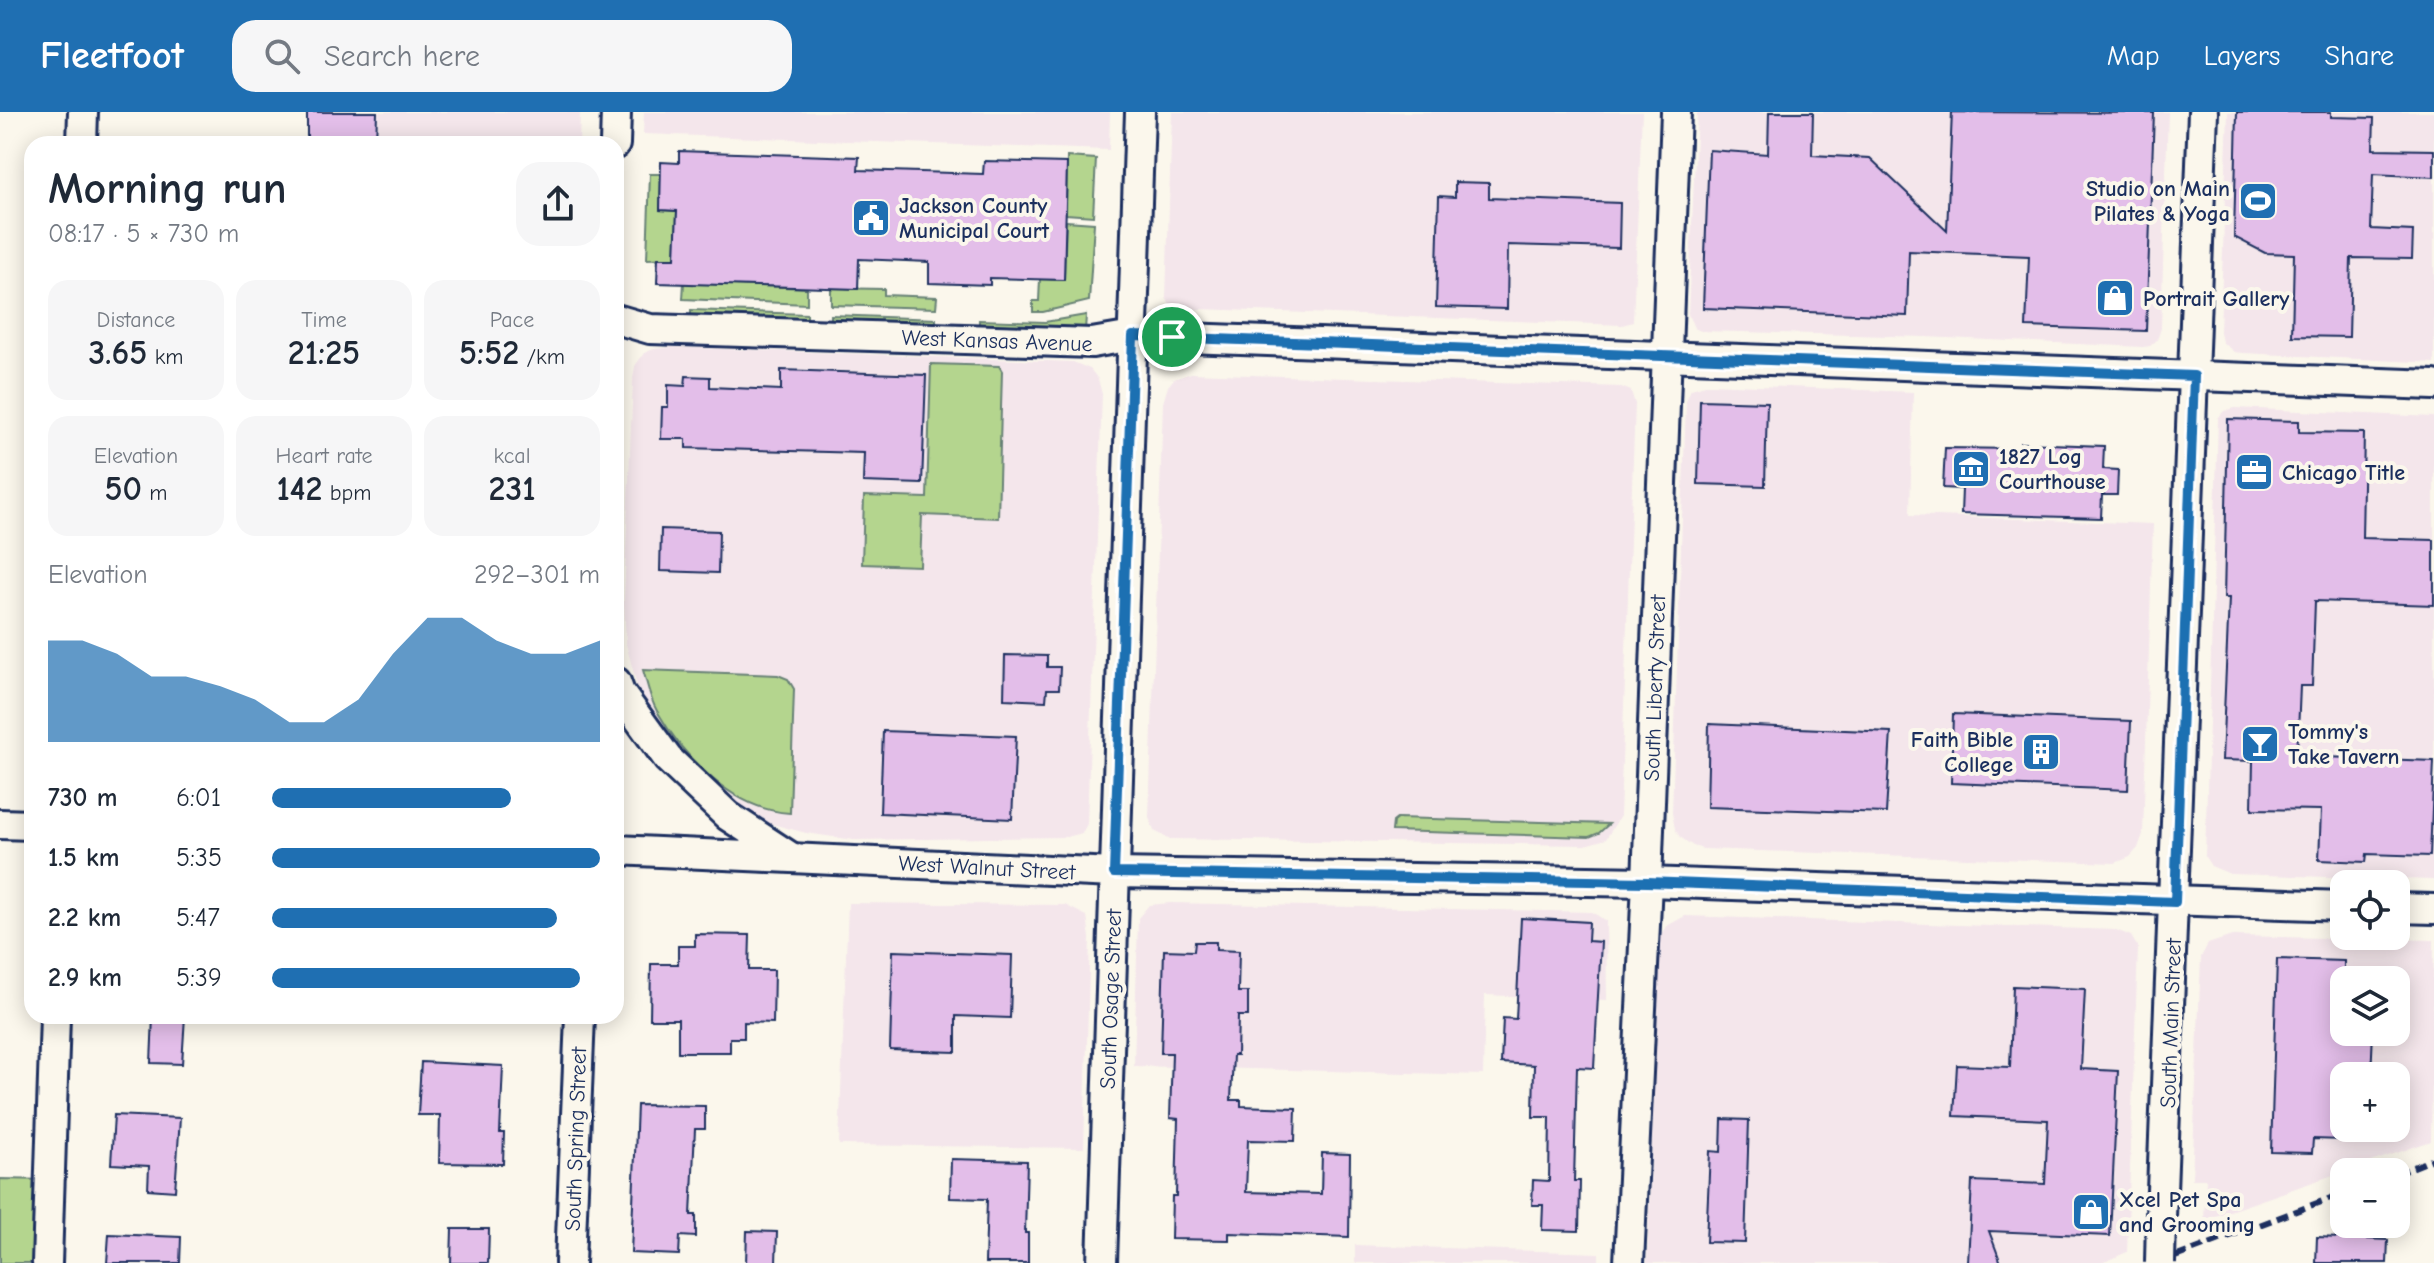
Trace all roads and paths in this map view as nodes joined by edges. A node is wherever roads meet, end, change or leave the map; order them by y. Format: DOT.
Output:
graph roads {
  1 [pos="83,112"];
  2 [pos="616,112"];
  3 [pos="1140,112"];
  4 [pos="1676,112"];
  5 [pos="2203,112"];
  6 [pos="82,136"];
  7 [pos="615,136"];
  8 [pos="624,321"];
  9 [pos="1133,336"];
  10 [pos="1666,355"];
  11 [pos="2194,376"];
  12 [pos="2434,385"];
  13 [pos="624,698"];
  14 [pos="0,824"];
  15 [pos="24,825"];
  16 [pos="624,850"];
  17 [pos="790,857"];
  18 [pos="1114,873"];
  19 [pos="1647,882"];
  20 [pos="2175,902"];
  21 [pos="2330,906"];
  22 [pos="2410,908"];
  23 [pos="2434,909"];
  24 [pos="55,1024"];
  25 [pos="580,1024"];
  26 [pos="47,1263"];
  27 [pos="570,1263"];
  28 [pos="1102,1263"];
  29 [pos="1629,1263"];
  30 [pos="2160,1263"];
  1 -- 6 [label="street"];
  2 -- 7 [label="street"];
  3 -- 9 [label="street, South Osage Street"];
  4 -- 10 [label="street, South Liberty Street"];
  5 -- 11 [label="street, South Main Street"];
  8 -- 9 [label="street, West Kansas Avenue"];
  9 -- 10 [label="street, West Kansas Avenue"];
  9 -- 18 [label="street, South Osage Street"];
  10 -- 11 [label="street, West Kansas Avenue"];
  10 -- 19 [label="street, South Liberty Street"];
  11 -- 12 [label="street, West Kansas Avenue"];
  11 -- 20 [label="street, South Main Street"];
  13 -- 17 [label="street"];
  14 -- 15 [label="street"];
  16 -- 17 [label="street, West Walnut Street"];
  17 -- 18 [label="street, West Walnut Street"];
  18 -- 19 [label="street, West Walnut Street"];
  18 -- 28 [label="street, South Osage Street"];
  19 -- 20 [label="street, West Walnut Street"];
  19 -- 29 [label="street, South Liberty Street"];
  20 -- 21 [label="street, West Walnut Street"];
  20 -- 30 [label="street, South Main Street, bridge"];
  22 -- 23 [label="street"];
  24 -- 26 [label="street"];
  25 -- 27 [label="street, South Spring Street"];
}
